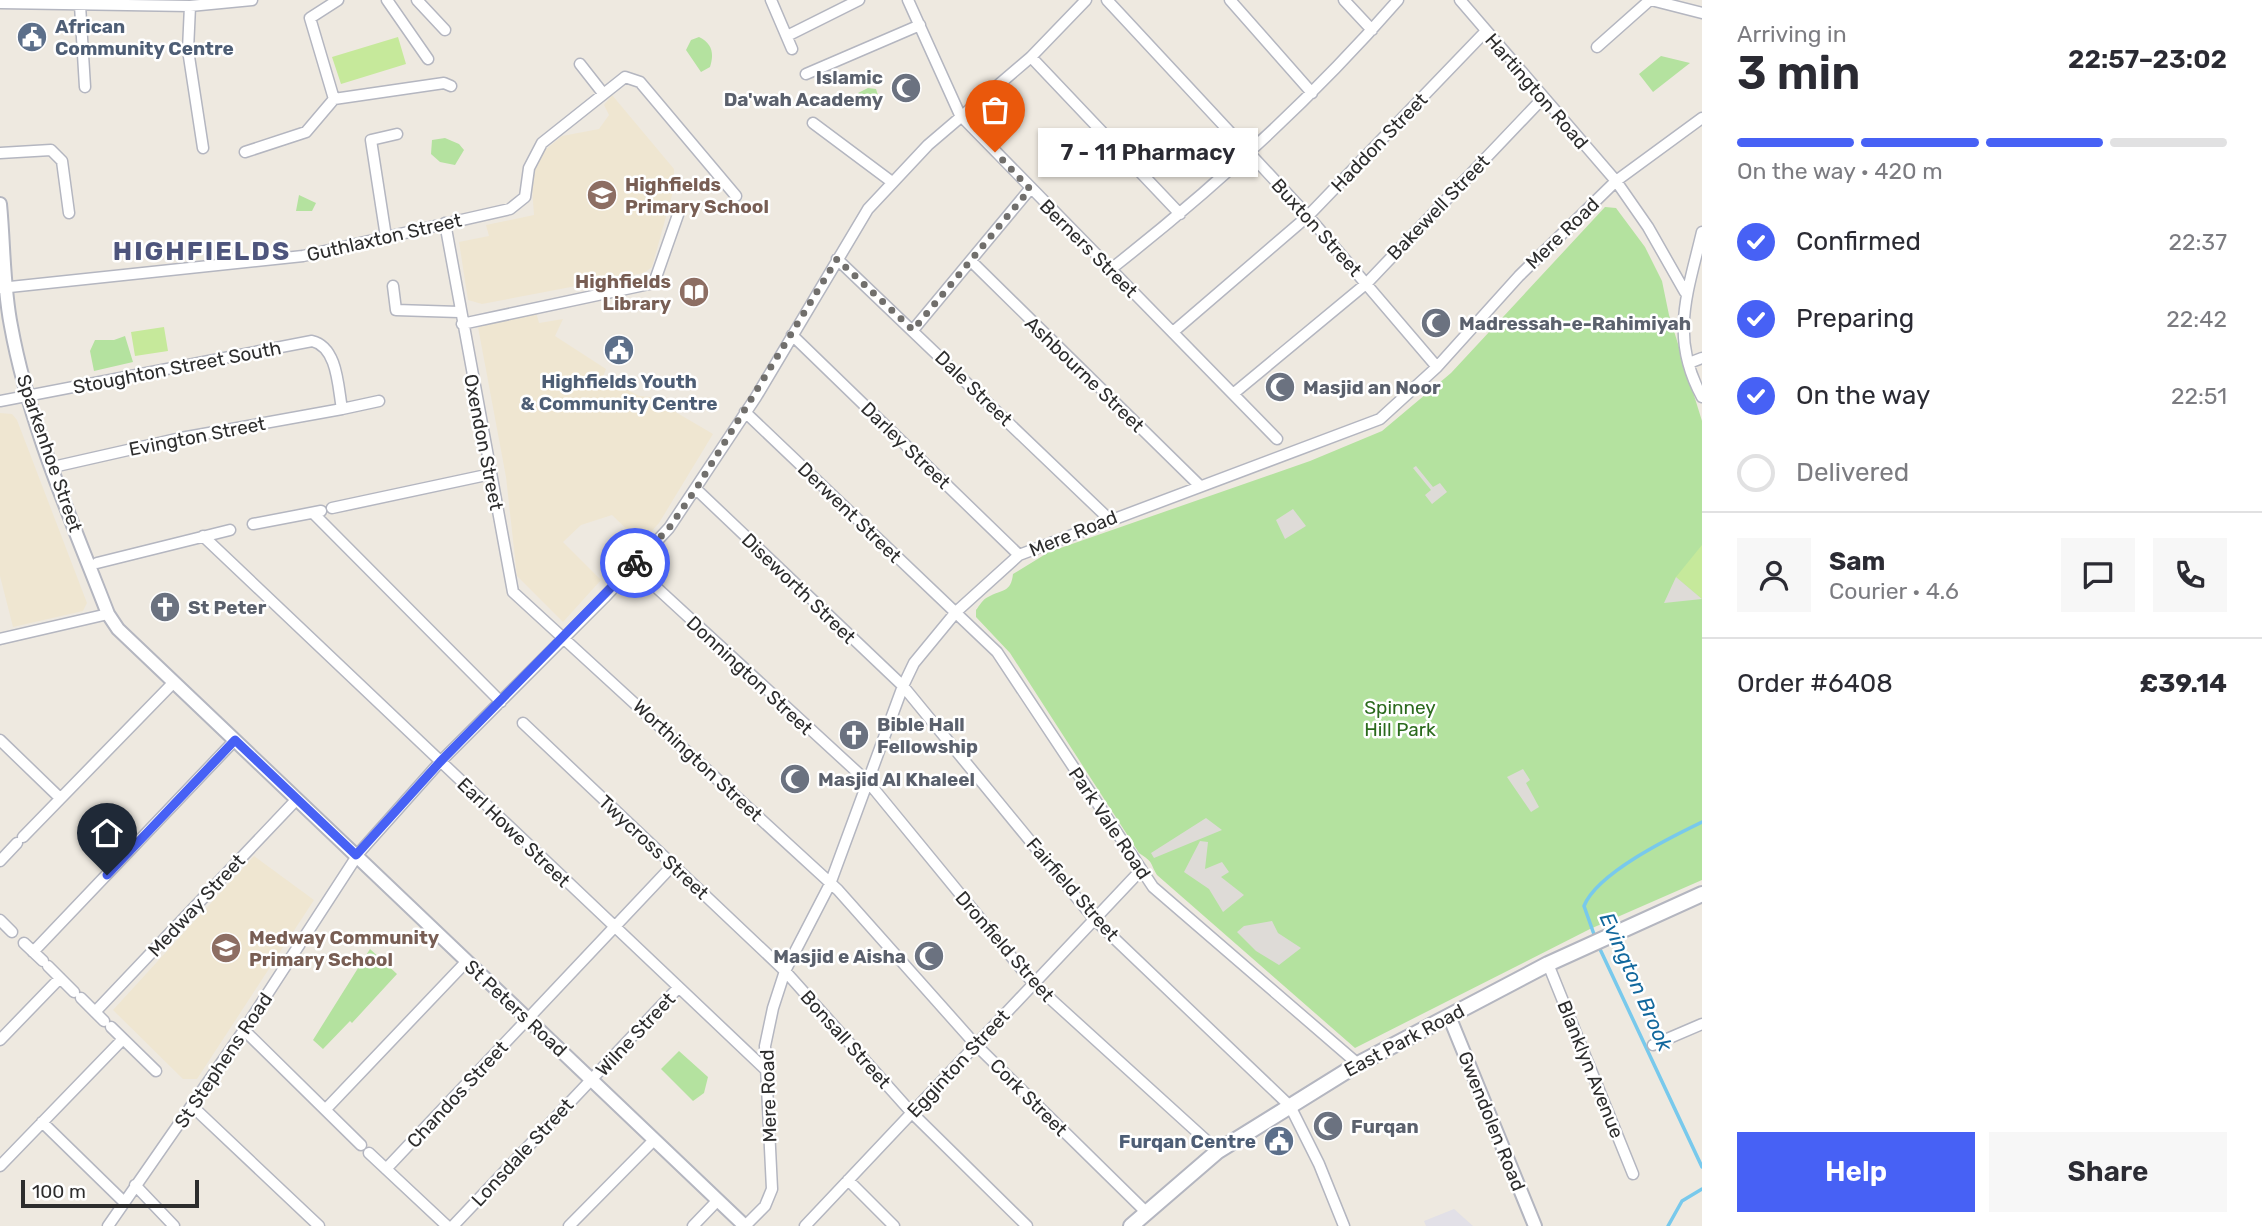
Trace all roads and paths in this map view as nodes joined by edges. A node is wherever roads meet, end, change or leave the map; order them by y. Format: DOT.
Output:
graph roads {
  1 [pos="252,0"];
  2 [pos="338,0"];
  3 [pos="387,0"];
  4 [pos="416,0"];
  5 [pos="771,0"];
  6 [pos="859,0"];
  7 [pos="908,0"];
  8 [pos="1086,0"];
  9 [pos="1107,0"];
  10 [pos="1230,0"];
  11 [pos="1344,0"];
  12 [pos="1398,0"];
  13 [pos="1460,0"];
  14 [pos="1650,0"];
  15 [pos="0,3"];
  16 [pos="80,5"];
  17 [pos="190,6"];
  18 [pos="1702,13"];
  19 [pos="920,25"];
  20 [pos="445,30"];
  21 [pos="1371,30"];
  22 [pos="1486,31"];
  23 [pos="787,36"];
  24 [pos="1597,47"];
  25 [pos="792,49"];
  26 [pos="1031,57"];
  27 [pos="428,59"];
  28 [pos="580,64"];
  29 [pos="806,74"];
  30 [pos="451,86"];
  31 [pos="85,87"];
  32 [pos="603,92"];
  33 [pos="1312,93"];
  34 [pos="1543,98"];
  35 [pos="334,99"];
  36 [pos="960,115"];
  37 [pos="1702,118"];
  38 [pos="813,123"];
  39 [pos="397,134"];
  40 [pos="204,148"];
  41 [pos="245,152"];
  42 [pos="1250,152"];
  43 [pos="0,153"];
  44 [pos="1616,181"];
  45 [pos="892,182"];
  46 [pos="1030,189"];
  47 [pos="736,196"];
  48 [pos="0,204"];
  49 [pos="680,209"];
  50 [pos="69,213"];
  51 [pos="1180,214"];
  52 [pos="1308,216"];
  53 [pos="444,223"];
  54 [pos="1702,232"];
  55 [pos="386,237"];
  56 [pos="1700,247"];
  57 [pos="837,259"];
  58 [pos="971,261"];
  59 [pos="1111,269"];
  60 [pos="1367,283"];
  61 [pos="393,286"];
  62 [pos="3,288"];
  63 [pos="1685,292"];
  64 [pos="459,312"];
  65 [pos="462,324"];
  66 [pos="913,330"];
  67 [pos="1173,332"];
  68 [pos="792,335"];
  69 [pos="1702,358"];
  70 [pos="1689,363"];
  71 [pos="1437,367"];
  72 [pos="1233,394"];
  73 [pos="29,395"];
  74 [pos="1702,397"];
  75 [pos="0,401"];
  76 [pos="379,401"];
  77 [pos="342,409"];
  78 [pos="745,412"];
  79 [pos="1278,439"];
  80 [pos="53,467"];
  81 [pos="491,474"];
  82 [pos="1200,486"];
  83 [pos="696,489"];
  84 [pos="332,508"];
  85 [pos="1109,519"];
  86 [pos="253,524"];
  87 [pos="230,530"];
  88 [pos="203,537"];
  89 [pos="1019,555"];
  90 [pos="97,563"];
  91 [pos="633,566"];
  92 [pos="956,612"];
  93 [pos="108,614"];
  94 [pos="565,637"];
  95 [pos="0,639"];
  96 [pos="174,682"];
  97 [pos="903,686"];
  98 [pos="501,702"];
  99 [pos="523,723"];
  100 [pos="0,740"];
  101 [pos="235,740"];
  102 [pos="440,762"];
  103 [pos="869,783"];
  104 [pos="60,798"];
  105 [pos="297,799"];
  106 [pos="357,855"];
  107 [pos="0,861"];
  108 [pos="673,865"];
  109 [pos="1141,870"];
  110 [pos="830,884"];
  111 [pos="1702,894"];
  112 [pos="0,920"];
  113 [pos="1095,920"];
  114 [pos="614,928"];
  115 [pos="12,932"];
  116 [pos="24,943"];
  117 [pos="33,952"];
  118 [pos="467,961"];
  119 [pos="1548,964"];
  120 [pos="785,971"];
  121 [pos="60,978"];
  122 [pos="1033,983"];
  123 [pos="677,989"];
  124 [pos="95,1012"];
  125 [pos="1449,1016"];
  126 [pos="528,1020"];
  127 [pos="1702,1024"];
  128 [pos="244,1031"];
  129 [pos="123,1039"];
  130 [pos="0,1040"];
  131 [pos="975,1044"];
  132 [pos="1653,1045"];
  133 [pos="1358,1064"];
  134 [pos="765,1069"];
  135 [pos="156,1071"];
  136 [pos="592,1080"];
  137 [pos="192,1106"];
  138 [pos="1290,1106"];
  139 [pos="326,1109"];
  140 [pos="911,1112"];
  141 [pos="43,1122"];
  142 [pos="654,1140"];
  143 [pos="1219,1151"];
  144 [pos="0,1166"];
  145 [pos="386,1169"];
  146 [pos="1633,1174"];
  147 [pos="848,1180"];
  148 [pos="135,1185"];
  149 [pos="717,1201"];
  150 [pos="124,1202"];
  151 [pos="1146,1212"];
  152 [pos="108,1226"];
  153 [pos="174,1226"];
  154 [pos="319,1226"];
  155 [pos="447,1226"];
  156 [pos="453,1226"];
  157 [pos="569,1226"];
  158 [pos="693,1226"];
  159 [pos="745,1226"];
  160 [pos="806,1226"];
  161 [pos="894,1226"];
  162 [pos="1027,1226"];
  163 [pos="1131,1226"];
  164 [pos="1344,1226"];
  165 [pos="1535,1226"];
  1 -- 17 [label="street"];
  2 -- 35 [label="street"];
  3 -- 27 [label="street"];
  4 -- 20 [label="street"];
  5 -- 23 [label="street"];
  6 -- 23 [label="street"];
  7 -- 19 [label="street, Berners Street"];
  8 -- 26 [label="street, St Stephens Road"];
  9 -- 42 [label="street, Buxton Street"];
  10 -- 33 [label="street"];
  11 -- 21 [label="street"];
  12 -- 21 [label="street"];
  13 -- 22 [label="street, Hartington Road"];
  14 -- 18 [label="street"];
  14 -- 24 [label="street"];
  15 -- 16 [label="street"];
  16 -- 17 [label="street"];
  16 -- 31 [label="street"];
  17 -- 40 [label="street"];
  19 -- 29 [label="street"];
  19 -- 36 [label="street, Berners Street"];
  21 -- 33 [label="street"];
  22 -- 34 [label="street, Hartington Road"];
  22 -- 52 [label="street, Haddon Street"];
  23 -- 25 [label="street"];
  26 -- 36 [label="street, St Stephens Road"];
  26 -- 51 [label="street"];
  28 -- 32 [label="street"];
  30 -- 35 [label="street"];
  32 -- 47 [label="street"];
  32 -- 53 [label="street, Guthlaxton Street"];
  33 -- 42 [label="street"];
  34 -- 44 [label="street, Hartington Road"];
  34 -- 60 [label="street, Bakewell Street"];
  35 -- 41 [label="street"];
  36 -- 45 [label="street, St Stephens Road"];
  36 -- 46 [label="street, Berners Street"];
  37 -- 44 [label="street, Mere Road"];
  38 -- 45 [label="street"];
  39 -- 55 [label="street"];
  42 -- 51 [label="street"];
  42 -- 52 [label="street, Buxton Street"];
  43 -- 50 [label="street"];
  44 -- 63 [label="street, Hartington Road"];
  44 -- 71 [label="street, Mere Road"];
  45 -- 57 [label="street, St Stephens Road"];
  46 -- 58 [label="street"];
  46 -- 59 [label="street, Berners Street"];
  48 -- 62 [label="street, Sparkenhoe Street"];
  49 -- 65 [label="street"];
  51 -- 59 [label="street"];
  52 -- 60 [label="street, Buxton Street"];
  52 -- 67 [label="street, Haddon Street"];
  53 -- 55 [label="street, Guthlaxton Street"];
  53 -- 64 [label="street, Oxendon Street"];
  54 -- 56 [label="street"];
  55 -- 62 [label="street, Guthlaxton Street"];
  56 -- 63 [label="street"];
  57 -- 66 [label="street, Dale Street"];
  57 -- 68 [label="street, St Stephens Road"];
  58 -- 66 [label="street"];
  58 -- 82 [label="street, Ashbourne Street"];
  59 -- 67 [label="street, Berners Street"];
  60 -- 71 [label="street, Buxton Street"];
  60 -- 72 [label="street, Bakewell Street"];
  61 -- 64 [label="street"];
  62 -- 73 [label="street, Sparkenhoe Street"];
  63 -- 70 [label="street"];
  64 -- 65 [label="street, Oxendon Street"];
  65 -- 81 [label="street, Oxendon Street"];
  66 -- 85 [label="street, Dale Street"];
  67 -- 72 [label="street, Berners Street"];
  68 -- 78 [label="street, St Stephens Road"];
  68 -- 89 [label="street, Darley Street"];
  69 -- 70 [label="street"];
  70 -- 74 [label="street"];
  71 -- 82 [label="street, Mere Road"];
  72 -- 79 [label="street, Berners Street"];
  73 -- 75 [label="street, Stoughton Street South"];
  73 -- 77 [label="street, Stoughton Street South"];
  73 -- 80 [label="street, Sparkenhoe Street"];
  76 -- 77 [label="street, Evington Street"];
  77 -- 80 [label="street, Evington Street"];
  78 -- 83 [label="street, St Stephens Road"];
  78 -- 92 [label="street, Derwent Street"];
  80 -- 93 [label="street, Sparkenhoe Street"];
  81 -- 84 [label="street"];
  81 -- 94 [label="street, Oxendon Street"];
  82 -- 85 [label="street, Mere Road"];
  83 -- 91 [label="street, St Stephens Road"];
  83 -- 97 [label="street, Diseworth Street"];
  85 -- 89 [label="street, Mere Road"];
  86 -- 98 [label="street"];
  87 -- 88 [label="street"];
  88 -- 90 [label="street"];
  88 -- 102 [label="street, Earl Howe Street"];
  89 -- 92 [label="street, Mere Road"];
  91 -- 94 [label="street, St Stephens Road"];
  91 -- 103 [label="street, Donnington Street"];
  92 -- 97 [label="street, Mere Road"];
  92 -- 109 [label="street, Park Vale Road"];
  93 -- 95 [label="street"];
  93 -- 96 [label="street, St Peters Road"];
  94 -- 98 [label="street, St Stephens Road"];
  94 -- 110 [label="street, Worthington Street"];
  96 -- 101 [label="street, St Peters Road"];
  96 -- 104 [label="street"];
  97 -- 103 [label="street, Mere Road"];
  97 -- 113 [label="street, Fairfield Street"];
  98 -- 102 [label="street, St Stephens Road"];
  99 -- 108 [label="street, Twycross Street"];
  100 -- 104 [label="street"];
  101 -- 105 [label="street, St Peters Road"];
  101 -- 117 [label="street"];
  102 -- 106 [label="street, St Stephens Road"];
  102 -- 114 [label="street, Earl Howe Street"];
  103 -- 110 [label="street, Mere Road"];
  103 -- 122 [label="street, Dronfield Street"];
  104 -- 107 [label="street"];
  105 -- 106 [label="street, St Peters Road"];
  105 -- 124 [label="street, Medway Street"];
  106 -- 118 [label="street, St Peters Road"];
  106 -- 128 [label="street, St Stephens Road"];
  108 -- 114 [label="street, Chandos Street"];
  108 -- 120 [label="street, Twycross Street"];
  109 -- 113 [label="street, Egginton Street"];
  109 -- 133 [label="street, Park Vale Road"];
  110 -- 120 [label="street, Mere Road"];
  110 -- 131 [label="street, Cork Street"];
  111 -- 119 [label="main road, East Park Road"];
  112 -- 115 [label="street"];
  113 -- 122 [label="street, Egginton Street"];
  113 -- 138 [label="street, Fairfield Street"];
  114 -- 123 [label="street, Earl Howe Street"];
  114 -- 126 [label="street, Chandos Street"];
  116 -- 117 [label="street"];
  117 -- 121 [label="street"];
  118 -- 126 [label="street, St Peters Road"];
  118 -- 139 [label="street"];
  119 -- 125 [label="main road, East Park Road"];
  119 -- 146 [label="street, Blanklyn Avenue"];
  120 -- 134 [label="street, Mere Road"];
  120 -- 140 [label="street, Bonsall Street"];
  121 -- 124 [label="street"];
  121 -- 130 [label="street"];
  122 -- 131 [label="street, Egginton Street"];
  122 -- 143 [label="street, Dronfield Street"];
  123 -- 134 [label="street, Earl Howe Street"];
  123 -- 136 [label="street, Wilne Street"];
  124 -- 129 [label="street"];
  125 -- 133 [label="main road, East Park Road"];
  125 -- 165 [label="street, Gwendolen Road"];
  126 -- 136 [label="street, St Peters Road"];
  126 -- 145 [label="street, Chandos Street"];
  127 -- 132 [label="street"];
  128 -- 137 [label="street, St Stephens Road"];
  128 -- 139 [label="street"];
  129 -- 135 [label="street"];
  129 -- 141 [label="street"];
  131 -- 140 [label="street, Egginton Street"];
  131 -- 151 [label="street, Cork Street"];
  133 -- 138 [label="main road, East Park Road"];
  134 -- 159 [label="street, Mere Road"];
  136 -- 142 [label="street, St Peters Road"];
  136 -- 156 [label="street, Lonsdale Street"];
  137 -- 148 [label="street, St Stephens Road"];
  137 -- 154 [label="street"];
  138 -- 143 [label="main road, East Park Road"];
  138 -- 164 [label="street, Fairfield Street"];
  139 -- 145 [label="street"];
  140 -- 147 [label="street, Egginton Street"];
  140 -- 162 [label="street, Bonsall Street"];
  141 -- 144 [label="street"];
  141 -- 150 [label="street"];
  142 -- 149 [label="street, St Peters Road"];
  142 -- 157 [label="street"];
  143 -- 151 [label="main road, East Park Road"];
  145 -- 155 [label="street"];
  147 -- 160 [label="street, Egginton Street"];
  147 -- 161 [label="street"];
  148 -- 150 [label="street, St Stephens Road"];
  148 -- 153 [label="street"];
  149 -- 158 [label="street"];
  149 -- 159 [label="street, St Peters Road"];
  150 -- 152 [label="street, St Stephens Road"];
  151 -- 163 [label="main road, East Park Road"];
}
